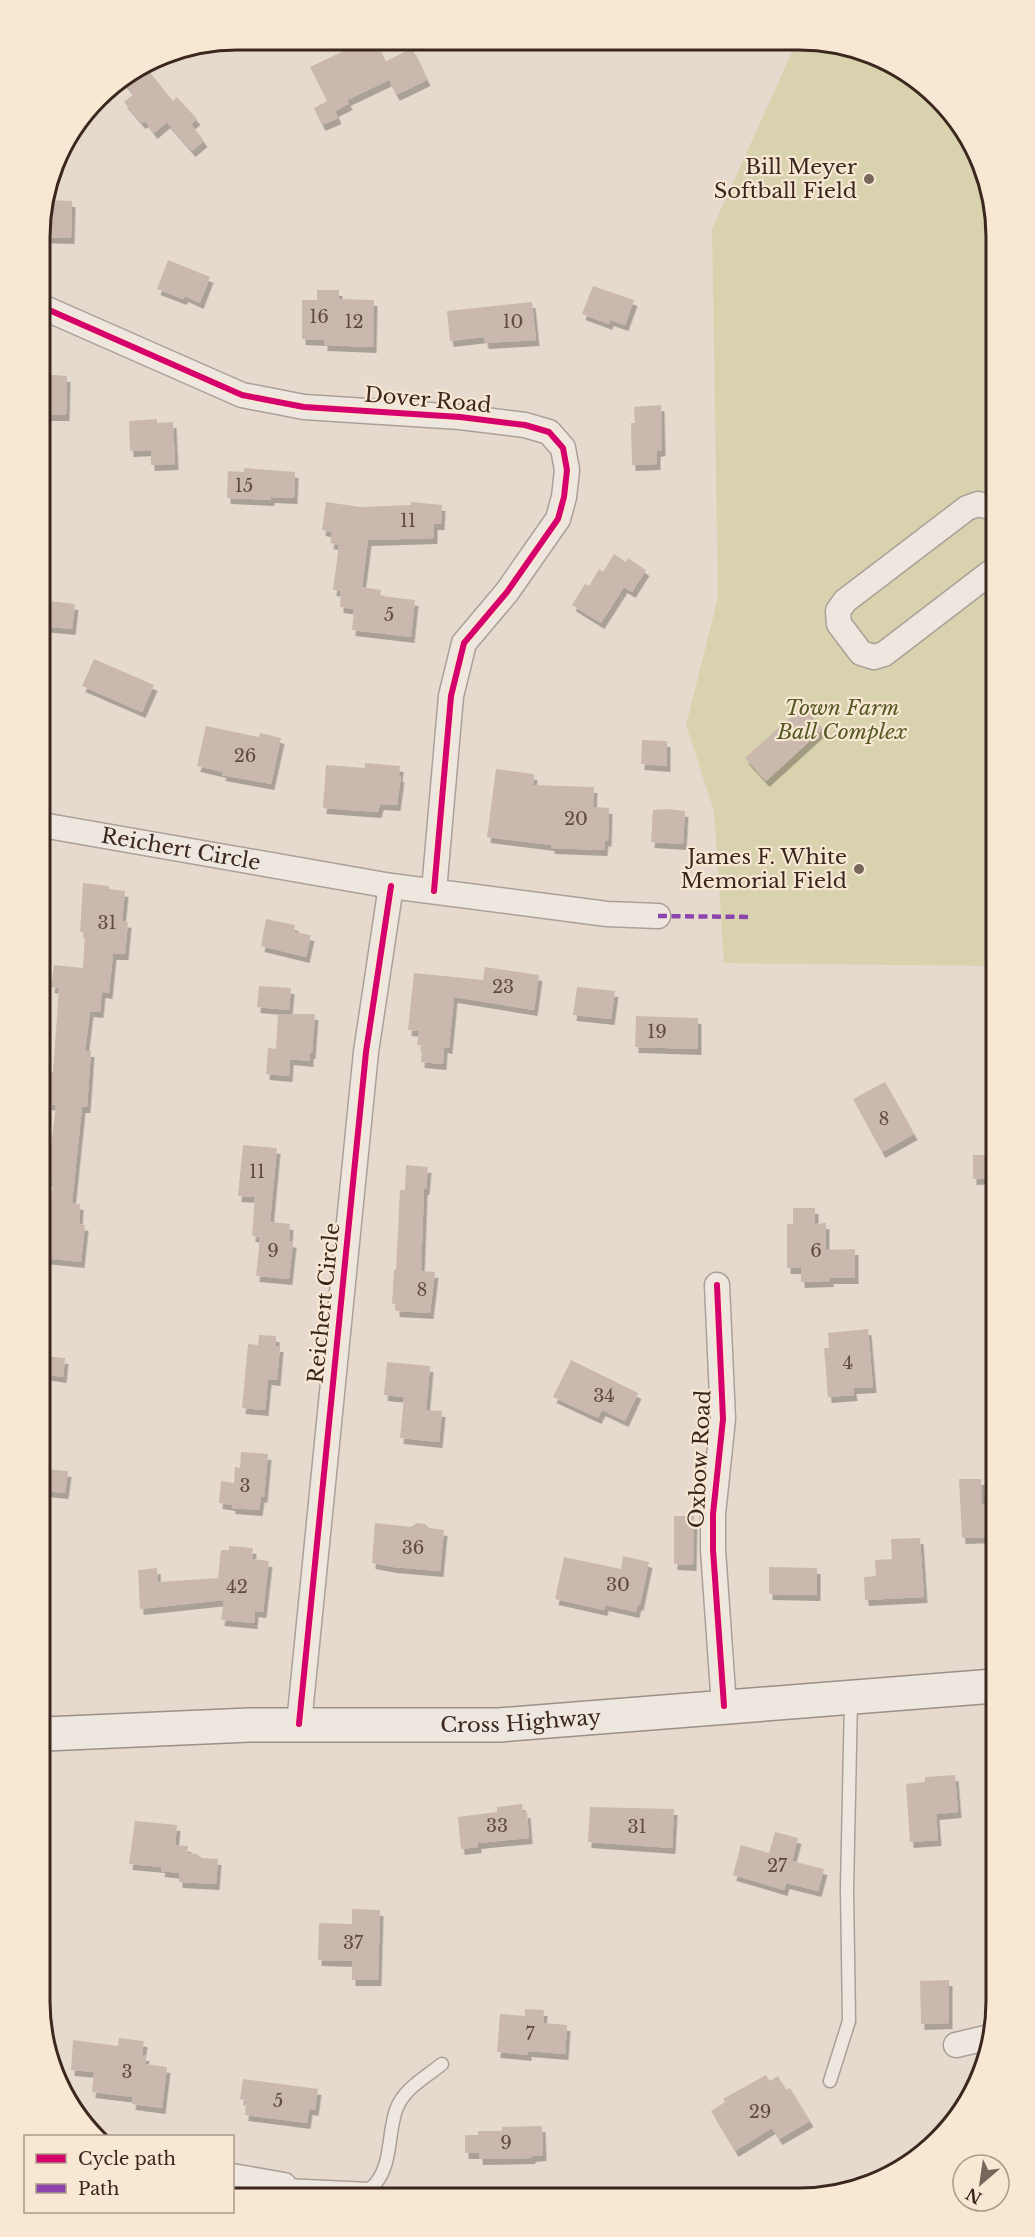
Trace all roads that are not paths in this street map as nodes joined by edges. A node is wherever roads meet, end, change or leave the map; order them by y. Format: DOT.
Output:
graph roads {
  1 [pos="50,310"];
  2 [pos="986,506"];
  3 [pos="986,575"];
  4 [pos="50,826"];
  5 [pos="391,886"];
  6 [pos="434,891"];
  7 [pos="658,916"];
  8 [pos="717,1285"];
  9 [pos="985,1687"];
  10 [pos="851,1698"];
  11 [pos="724,1706"];
  12 [pos="298,1724"];
  13 [pos="50,1734"];
  14 [pos="981,2039"];
  15 [pos="956,2045"];
  16 [pos="442,2064"];
  17 [pos="830,2081"];
  18 [pos="234,2176"];
  19 [pos="284,2185"];
  20 [pos="348,2188"];
  21 [pos="371,2188"];
  1 -- 6 [label="street, Dover Road"];
  2 -- 3 [label="street"];
  4 -- 5 [label="street, Reichert Circle"];
  5 -- 6 [label="street, Reichert Circle"];
  5 -- 12 [label="street, Reichert Circle"];
  6 -- 7 [label="street, Reichert Circle"];
  8 -- 11 [label="street, Oxbow Road"];
  9 -- 10 [label="main road, Cross Highway"];
  10 -- 11 [label="main road, Cross Highway"];
  10 -- 17 [label="lane"];
  11 -- 12 [label="main road, Cross Highway"];
  12 -- 13 [label="main road, Cross Highway"];
  14 -- 15 [label="street"];
  16 -- 21 [label="lane"];
  18 -- 19 [label="street"];
  19 -- 20 [label="lane"];
}
